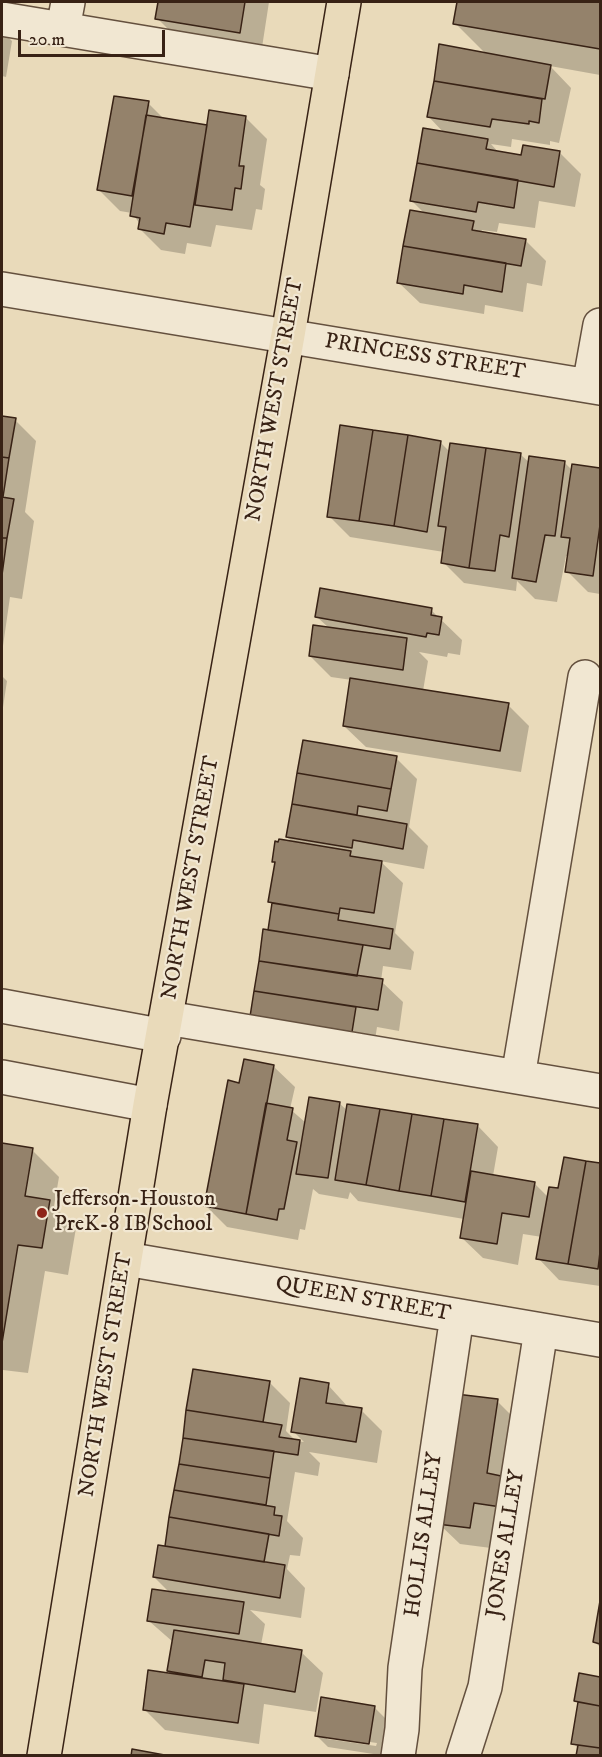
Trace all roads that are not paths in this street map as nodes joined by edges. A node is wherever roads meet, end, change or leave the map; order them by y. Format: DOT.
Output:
graph roads {
  1 [pos="344,2"];
  2 [pos="65,15"];
  3 [pos="2,19"];
  4 [pos="332,74"];
  5 [pos="2,289"];
  6 [pos="600,325"];
  7 [pos="288,335"];
  8 [pos="595,387"];
  9 [pos="585,676"];
  10 [pos="2,1006"];
  11 [pos="166,1027"];
  12 [pos="2,1077"];
  13 [pos="518,1077"];
  14 [pos="600,1091"];
  15 [pos="150,1105"];
  16 [pos="126,1259"];
  17 [pos="457,1316"];
  18 [pos="541,1330"];
  19 [pos="600,1340"];
  20 [pos="44,1755"];
  21 [pos="398,1755"];
  22 [pos="463,1755"];
  1 -- 4 [label="main road, NORTH WEST STREET"];
  2 -- 3 [label="street"];
  2 -- 4 [label="street"];
  4 -- 7 [label="main road, NORTH WEST STREET"];
  5 -- 7 [label="street, PRINCESS STREET"];
  6 -- 8 [label="street"];
  7 -- 8 [label="street, PRINCESS STREET"];
  7 -- 11 [label="main road, NORTH WEST STREET"];
  9 -- 13 [label="street"];
  10 -- 11 [label="street"];
  11 -- 13 [label="street"];
  11 -- 15 [label="main road, NORTH WEST STREET"];
  12 -- 15 [label="street"];
  13 -- 14 [label="street"];
  15 -- 16 [label="main road, NORTH WEST STREET"];
  16 -- 17 [label="street, QUEEN STREET"];
  16 -- 20 [label="main road, NORTH WEST STREET"];
  17 -- 18 [label="street, QUEEN STREET"];
  17 -- 21 [label="street, HOLLIS ALLEY"];
  18 -- 19 [label="street, QUEEN STREET"];
  18 -- 22 [label="street, JONES ALLEY"];
}
